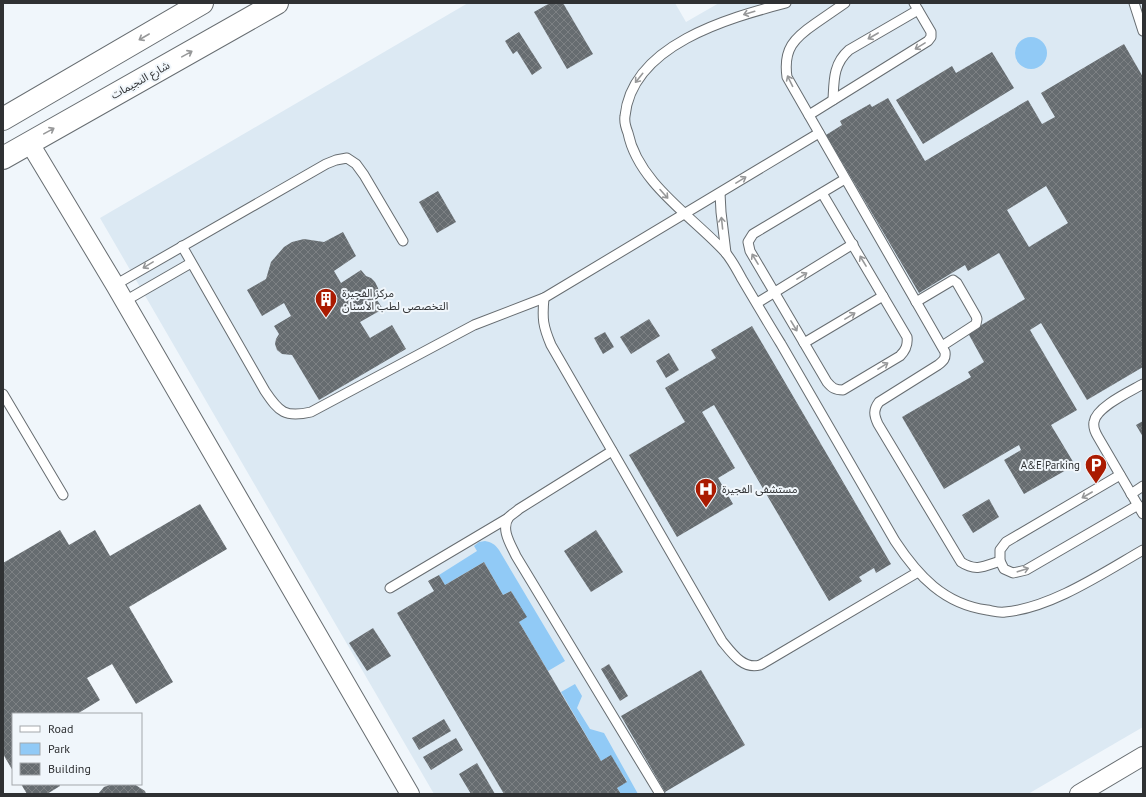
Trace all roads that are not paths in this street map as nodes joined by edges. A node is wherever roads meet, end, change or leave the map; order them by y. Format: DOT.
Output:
graph roads {
  1 [pos="202,3"];
  2 [pos="277,3"];
  3 [pos="786,3"];
  4 [pos="845,3"];
  5 [pos="1134,3"];
  6 [pos="916,6"];
  7 [pos="1143,31"];
  8 [pos="833,100"];
  9 [pos="809,115"];
  10 [pos="3,119"];
  11 [pos="819,133"];
  12 [pos="29,142"];
  13 [pos="3,158"];
  14 [pos="845,179"];
  15 [pos="720,192"];
  16 [pos="822,193"];
  17 [pos="684,214"];
  18 [pos="403,241"];
  19 [pos="853,244"];
  20 [pos="182,246"];
  21 [pos="726,253"];
  22 [pos="191,263"];
  23 [pos="115,285"];
  24 [pos="774,293"];
  25 [pos="884,296"];
  26 [pos="544,298"];
  27 [pos="125,301"];
  28 [pos="916,302"];
  29 [pos="757,303"];
  30 [pos="804,343"];
  31 [pos="942,346"];
  32 [pos="1143,384"];
  33 [pos="3,394"];
  34 [pos="612,451"];
  35 [pos="1120,475"];
  36 [pos="1143,486"];
  37 [pos="1131,494"];
  38 [pos="63,495"];
  39 [pos="1138,505"];
  40 [pos="1143,514"];
  41 [pos="508,518"];
  42 [pos="1143,550"];
  43 [pos="1000,561"];
  44 [pos="918,572"];
  45 [pos="390,588"];
  46 [pos="1143,756"];
  47 [pos="410,794"];
  48 [pos="660,794"];
  49 [pos="1079,794"];
  1 -- 10 [label="main road, one-way"];
  12 -- 2 [label="main road, شارع النجيمات, one-way"];
  3 -- 17 [label="lane, one-way"];
  9 -- 4 [label="lane, one-way"];
  5 -- 7 [label="lane"];
  6 -- 8 [label="lane, one-way"];
  6 -- 8 [label="lane, one-way"];
  8 -- 9 [label="lane"];
  9 -- 11 [label="lane"];
  11 -- 14 [label="lane"];
  15 -- 11 [label="lane, one-way"];
  12 -- 13 [label="main road, شارع النجيمات"];
  12 -- 23 [label="street"];
  14 -- 16 [label="lane"];
  14 -- 28 [label="lane"];
  15 -- 17 [label="lane"];
  21 -- 15 [label="lane, one-way"];
  16 -- 19 [label="lane"];
  24 -- 16 [label="lane, one-way"];
  17 -- 21 [label="lane"];
  17 -- 26 [label="lane"];
  18 -- 20 [label="lane"];
  24 -- 19 [label="lane, one-way"];
  25 -- 19 [label="lane, one-way"];
  20 -- 22 [label="lane"];
  20 -- 23 [label="lane, one-way"];
  21 -- 29 [label="lane"];
  22 -- 26 [label="lane"];
  22 -- 27 [label="lane"];
  23 -- 27 [label="street"];
  24 -- 29 [label="lane"];
  24 -- 30 [label="lane, one-way"];
  30 -- 25 [label="lane, one-way"];
  30 -- 25 [label="lane, one-way"];
  26 -- 34 [label="lane"];
  27 -- 47 [label="street"];
  28 -- 31 [label="lane"];
  28 -- 31 [label="lane"];
  29 -- 44 [label="lane"];
  31 -- 43 [label="lane"];
  32 -- 35 [label="lane"];
  33 -- 38 [label="lane"];
  34 -- 41 [label="lane"];
  34 -- 44 [label="lane"];
  35 -- 37 [label="lane"];
  35 -- 43 [label="lane, one-way"];
  36 -- 37 [label="lane"];
  37 -- 39 [label="lane"];
  39 -- 40 [label="lane"];
  43 -- 39 [label="lane, one-way"];
  41 -- 45 [label="lane"];
  41 -- 48 [label="lane"];
  42 -- 44 [label="lane"];
  46 -- 49 [label="street"];
}
